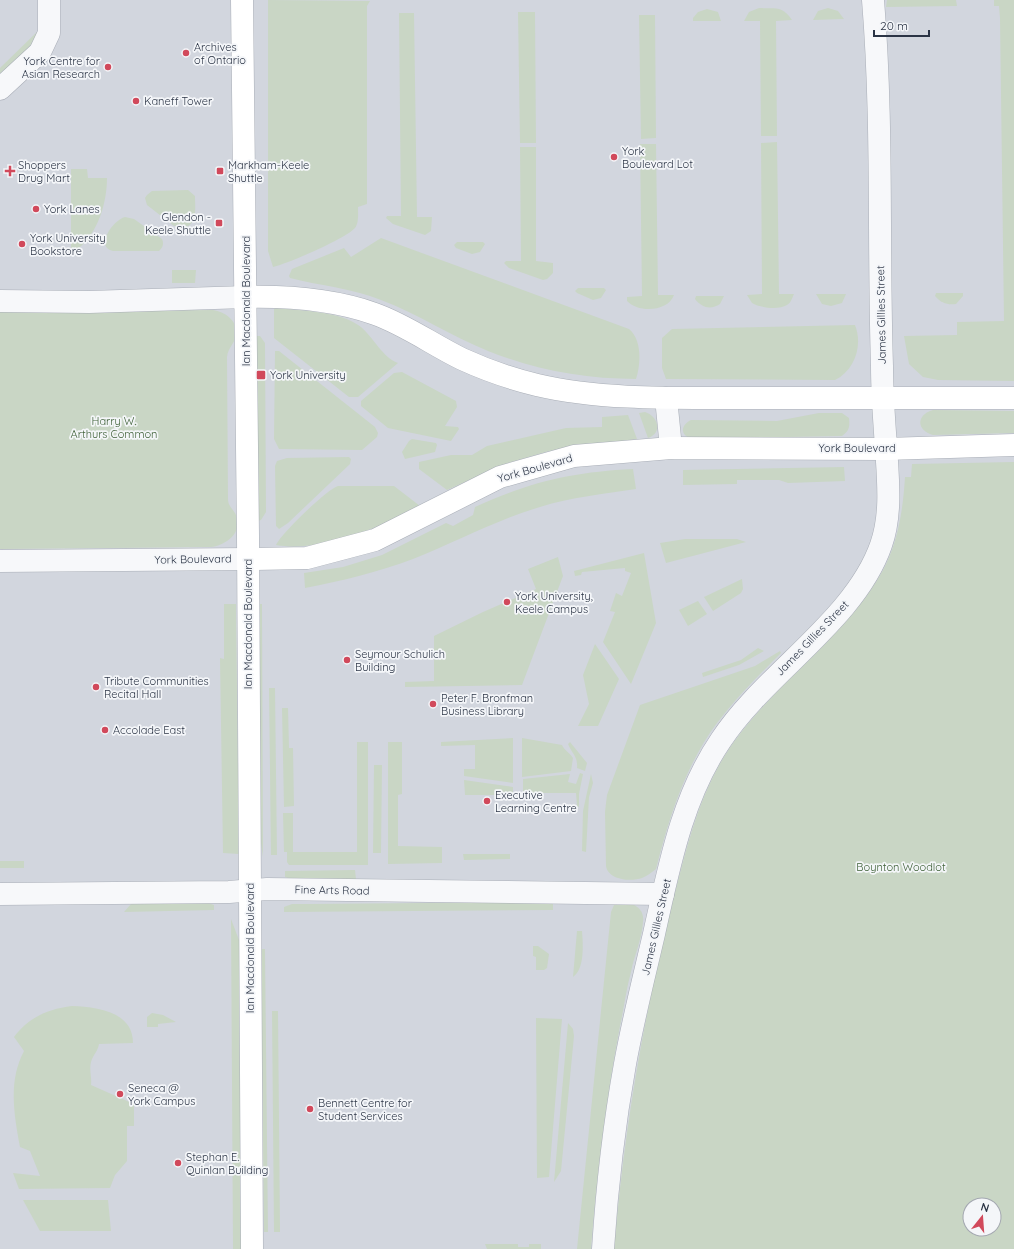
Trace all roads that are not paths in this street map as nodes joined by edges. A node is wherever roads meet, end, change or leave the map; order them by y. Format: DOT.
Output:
graph roads {
  1 [pos="49,0"];
  2 [pos="242,0"];
  3 [pos="873,0"];
  4 [pos="0,90"];
  5 [pos="246,297"];
  6 [pos="0,302"];
  7 [pos="666,398"];
  8 [pos="883,398"];
  9 [pos="1014,398"];
  10 [pos="1014,445"];
  11 [pos="671,448"];
  12 [pos="886,449"];
  13 [pos="248,559"];
  14 [pos="0,561"];
  15 [pos="250,890"];
  16 [pos="0,894"];
  17 [pos="663,894"];
  18 [pos="252,1249"];
  19 [pos="603,1249"];
  1 -- 4 [label="street"];
  2 -- 5 [label="street, Ian Macdonald Boulevard"];
  3 -- 8 [label="street, James Gillies Street"];
  5 -- 6 [label="street"];
  5 -- 7 [label="street"];
  5 -- 13 [label="street, Ian Macdonald Boulevard"];
  7 -- 8 [label="street"];
  7 -- 11 [label="street"];
  8 -- 9 [label="street"];
  8 -- 12 [label="street, James Gillies Street"];
  10 -- 12 [label="street, York Boulevard"];
  11 -- 12 [label="street, York Boulevard"];
  11 -- 13 [label="street, York Boulevard"];
  12 -- 17 [label="street, James Gillies Street"];
  13 -- 14 [label="street, York Boulevard"];
  13 -- 15 [label="street, Ian Macdonald Boulevard"];
  15 -- 16 [label="street, Fine Arts Road"];
  15 -- 17 [label="street, Fine Arts Road"];
  15 -- 18 [label="street, Ian Macdonald Boulevard"];
  17 -- 19 [label="street, James Gillies Street"];
}
